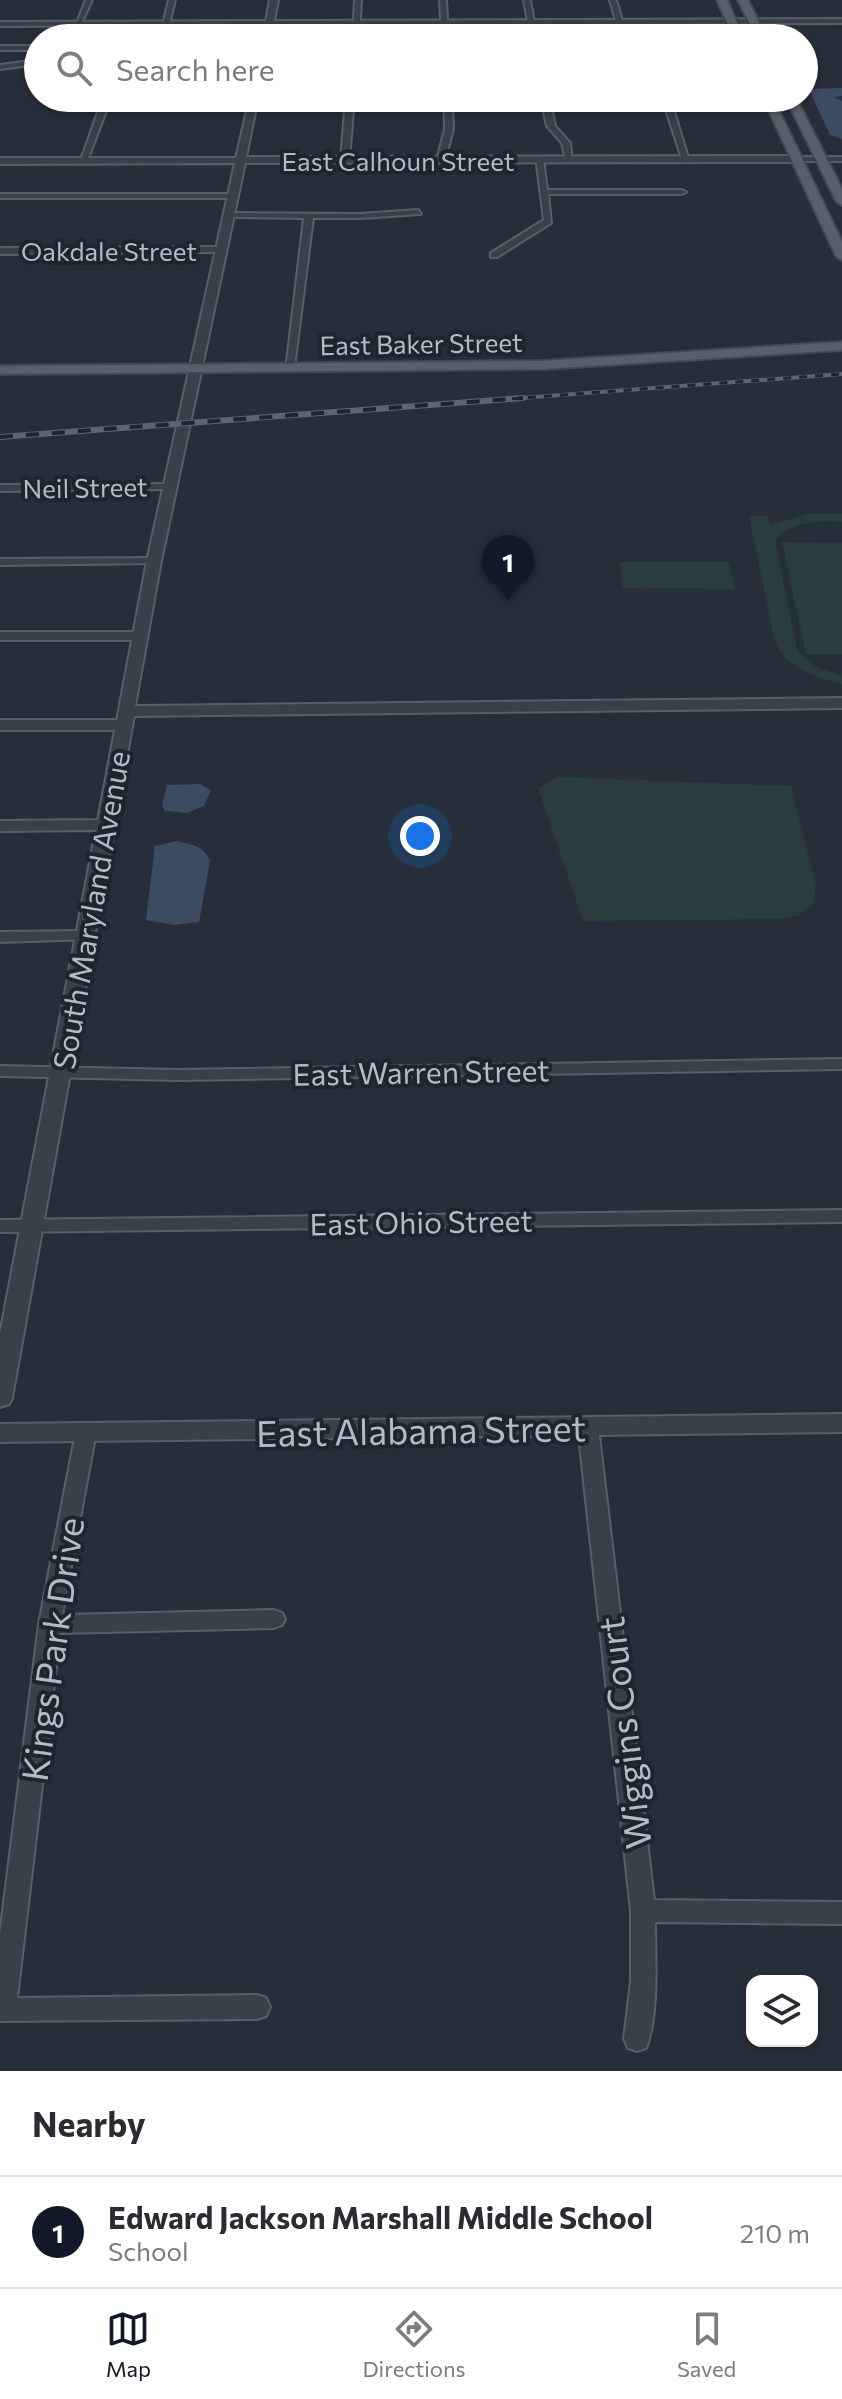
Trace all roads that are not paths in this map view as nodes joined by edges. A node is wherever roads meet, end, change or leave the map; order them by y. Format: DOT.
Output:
graph roads {
  1 [pos="89,0"];
  2 [pos="172,0"];
  3 [pos="274,0"];
  4 [pos="358,0"];
  5 [pos="443,0"];
  6 [pos="527,0"];
  7 [pos="613,0"];
  8 [pos="722,0"];
  9 [pos="743,0"];
  10 [pos="731,21"];
  11 [pos="754,21"];
  12 [pos="842,21"];
  13 [pos="445,22"];
  14 [pos="531,22"];
  15 [pos="620,22"];
  16 [pos="270,23"];
  17 [pos="357,23"];
  18 [pos="0,24"];
  19 [pos="78,24"];
  20 [pos="166,24"];
  21 [pos="732,24"];
  22 [pos="755,24"];
  23 [pos="0,48"];
  24 [pos="24,48"];
  25 [pos="24,64"];
  26 [pos="3,66"];
  27 [pos="0,78"];
  28 [pos="102,112"];
  29 [pos="251,112"];
  30 [pos="349,112"];
  31 [pos="448,112"];
  32 [pos="548,112"];
  33 [pos="671,112"];
  34 [pos="774,112"];
  35 [pos="798,112"];
  36 [pos="815,146"];
  37 [pos="842,151"];
  38 [pos="539,159"];
  39 [pos="569,159"];
  40 [pos="686,159"];
  41 [pos="796,159"];
  42 [pos="821,159"];
  43 [pos="842,159"];
  44 [pos="345,160"];
  45 [pos="441,160"];
  46 [pos="0,161"];
  47 [pos="83,161"];
  48 [pos="240,161"];
  49 [pos="543,192"];
  50 [pos="682,192"];
  51 [pos="0,196"];
  52 [pos="231,196"];
  53 [pos="842,201"];
  54 [pos="418,212"];
  55 [pos="228,215"];
  56 [pos="309,215"];
  57 [pos="219,249"];
  58 [pos="0,251"];
  59 [pos="494,255"];
  60 [pos="842,256"];
  61 [pos="842,351"];
  62 [pos="289,368"];
  63 [pos="0,370"];
  64 [pos="194,372"];
  65 [pos="24,374"];
  66 [pos="0,378"];
  67 [pos="170,486"];
  68 [pos="0,488"];
  69 [pos="154,561"];
  70 [pos="0,562"];
  71 [pos="0,636"];
  72 [pos="140,636"];
  73 [pos="842,703"];
  74 [pos="125,718"];
  75 [pos="0,725"];
  76 [pos="105,825"];
  77 [pos="0,826"];
  78 [pos="84,936"];
  79 [pos="0,937"];
  80 [pos="842,1064"];
  81 [pos="0,1071"];
  82 [pos="60,1071"];
  83 [pos="842,1216"];
  84 [pos="0,1226"];
  85 [pos="32,1226"];
  86 [pos="0,1398"];
  87 [pos="842,1423"];
  88 [pos="588,1427"];
  89 [pos="86,1432"];
  90 [pos="0,1433"];
  91 [pos="274,1619"];
  92 [pos="50,1624"];
  93 [pos="643,1911"];
  94 [pos="842,1913"];
  95 [pos="257,2007"];
  96 [pos="637,2039"];
  1 -- 19 [label="street"];
  2 -- 20 [label="street"];
  3 -- 16 [label="street"];
  4 -- 17 [label="street"];
  5 -- 13 [label="street"];
  6 -- 14 [label="street"];
  7 -- 15 [label="street"];
  8 -- 10 [label="main road"];
  9 -- 11 [label="main road"];
  10 -- 11 [label="street"];
  10 -- 15 [label="street"];
  10 -- 21 [label="main road"];
  11 -- 12 [label="street"];
  11 -- 22 [label="main road"];
  13 -- 14 [label="street"];
  13 -- 17 [label="street"];
  14 -- 15 [label="street"];
  16 -- 17 [label="street"];
  16 -- 20 [label="street"];
  18 -- 19 [label="street"];
  19 -- 20 [label="street"];
  23 -- 24 [label="street"];
  25 -- 26 [label="street"];
  26 -- 27 [label="street"];
  28 -- 47 [label="street"];
  29 -- 48 [label="street, South Maryland Avenue"];
  30 -- 44 [label="street"];
  31 -- 45 [label="street"];
  32 -- 39 [label="street"];
  33 -- 40 [label="street"];
  34 -- 41 [label="main road"];
  35 -- 36 [label="main road"];
  36 -- 37 [label="street"];
  36 -- 42 [label="main road"];
  38 -- 39 [label="street, East Calhoun Street"];
  38 -- 45 [label="street, East Calhoun Street"];
  38 -- 49 [label="street"];
  39 -- 40 [label="street, East Calhoun Street"];
  40 -- 41 [label="street, East Calhoun Street"];
  41 -- 42 [label="street"];
  41 -- 60 [label="main road"];
  42 -- 43 [label="street"];
  42 -- 53 [label="main road"];
  44 -- 45 [label="street, East Calhoun Street"];
  44 -- 48 [label="street, East Calhoun Street"];
  46 -- 47 [label="street, East Calhoun Street"];
  47 -- 48 [label="street, East Calhoun Street"];
  48 -- 52 [label="street, South Maryland Avenue"];
  49 -- 50 [label="street"];
  49 -- 59 [label="street"];
  51 -- 52 [label="street"];
  52 -- 55 [label="street, South Maryland Avenue"];
  54 -- 56 [label="street"];
  55 -- 56 [label="street"];
  55 -- 57 [label="street, South Maryland Avenue"];
  56 -- 62 [label="street"];
  57 -- 58 [label="street, Oakdale Street"];
  57 -- 64 [label="street, South Maryland Avenue"];
  61 -- 62 [label="main road, East Baker Street"];
  61 -- 64 [label="main road, East Baker Street"];
  62 -- 64 [label="main road, East Baker Street"];
  63 -- 65 [label="main road, East Baker Street"];
  64 -- 65 [label="main road, East Baker Street"];
  64 -- 67 [label="street, South Maryland Avenue"];
  65 -- 66 [label="main road, East Baker Street"];
  67 -- 68 [label="street, Neil Street"];
  67 -- 69 [label="street, South Maryland Avenue"];
  69 -- 70 [label="street"];
  69 -- 72 [label="street, South Maryland Avenue"];
  71 -- 72 [label="street"];
  72 -- 74 [label="street, South Maryland Avenue"];
  73 -- 74 [label="street"];
  74 -- 75 [label="street"];
  74 -- 76 [label="street, South Maryland Avenue"];
  76 -- 77 [label="street"];
  76 -- 78 [label="street, South Maryland Avenue"];
  78 -- 79 [label="street"];
  78 -- 82 [label="street, South Maryland Avenue"];
  80 -- 82 [label="street, East Warren Street"];
  81 -- 82 [label="street, East Warren Street"];
  82 -- 85 [label="street, South Maryland Avenue"];
  83 -- 85 [label="street, East Ohio Street"];
  84 -- 85 [label="street, East Ohio Street"];
  85 -- 86 [label="street, South Maryland Avenue"];
  87 -- 88 [label="street, East Alabama Street"];
  88 -- 89 [label="street, East Alabama Street"];
  88 -- 93 [label="street, Wiggins Court"];
  89 -- 90 [label="street, East Alabama Street"];
  89 -- 92 [label="street, Kings Park Drive"];
  91 -- 92 [label="street"];
  92 -- 95 [label="street, Kings Park Drive"];
  93 -- 94 [label="street"];
  93 -- 96 [label="street, Wiggins Court"];
}
